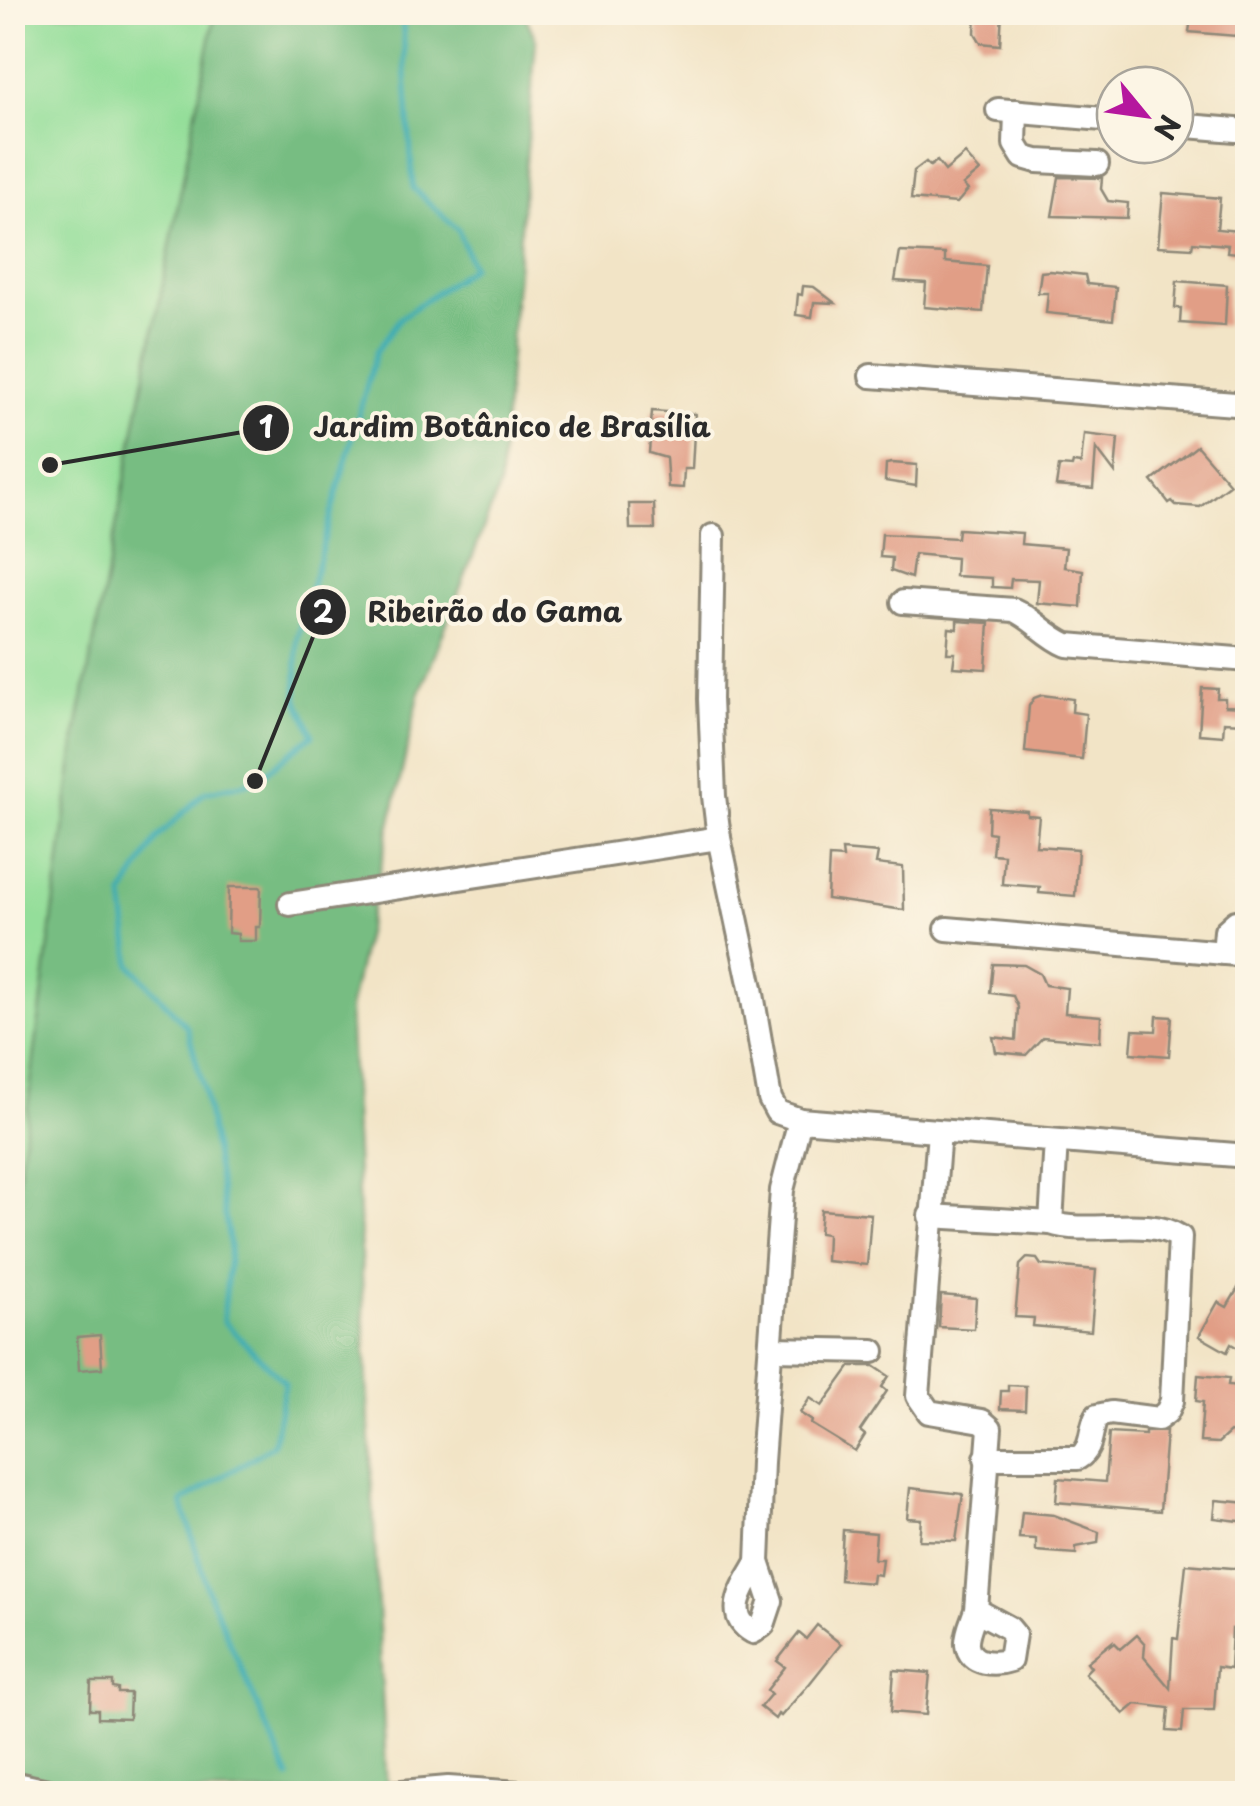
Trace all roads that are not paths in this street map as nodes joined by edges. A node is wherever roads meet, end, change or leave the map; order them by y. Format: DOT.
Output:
graph roads {
  1 [pos="1095,118"];
  2 [pos="1195,127"];
  3 [pos="1248,131"];
  4 [pos="1095,164"];
  5 [pos="871,376"];
  6 [pos="1248,405"];
  7 [pos="713,536"];
  8 [pos="902,602"];
  9 [pos="1248,660"];
  10 [pos="719,838"];
  11 [pos="290,904"];
  12 [pos="1248,921"];
  13 [pos="947,930"];
  14 [pos="1236,954"];
  15 [pos="800,1120"];
  16 [pos="939,1132"];
  17 [pos="1056,1141"];
  18 [pos="1248,1156"];
  19 [pos="930,1216"];
  20 [pos="1052,1223"];
  21 [pos="772,1350"];
  22 [pos="873,1350"];
  23 [pos="986,1458"];
  24 [pos="758,1562"];
  25 [pos="976,1610"];
  26 [pos="12,1783"];
  27 [pos="61,1794"];
  28 [pos="379,1794"];
  29 [pos="534,1794"];
  1 -- 4 [label="street"];
  2 -- 3 [label="street"];
  5 -- 6 [label="street"];
  7 -- 10 [label="street"];
  8 -- 9 [label="street"];
  10 -- 11 [label="street"];
  10 -- 15 [label="street"];
  12 -- 14 [label="street"];
  13 -- 14 [label="street"];
  15 -- 16 [label="street"];
  15 -- 21 [label="street"];
  16 -- 17 [label="street"];
  16 -- 19 [label="street"];
  17 -- 18 [label="street"];
  17 -- 20 [label="street"];
  19 -- 20 [label="street"];
  19 -- 23 [label="street"];
  20 -- 23 [label="street"];
  21 -- 22 [label="street"];
  21 -- 24 [label="street"];
  23 -- 25 [label="street"];
  26 -- 27 [label="street"];
  28 -- 29 [label="street"];
}
